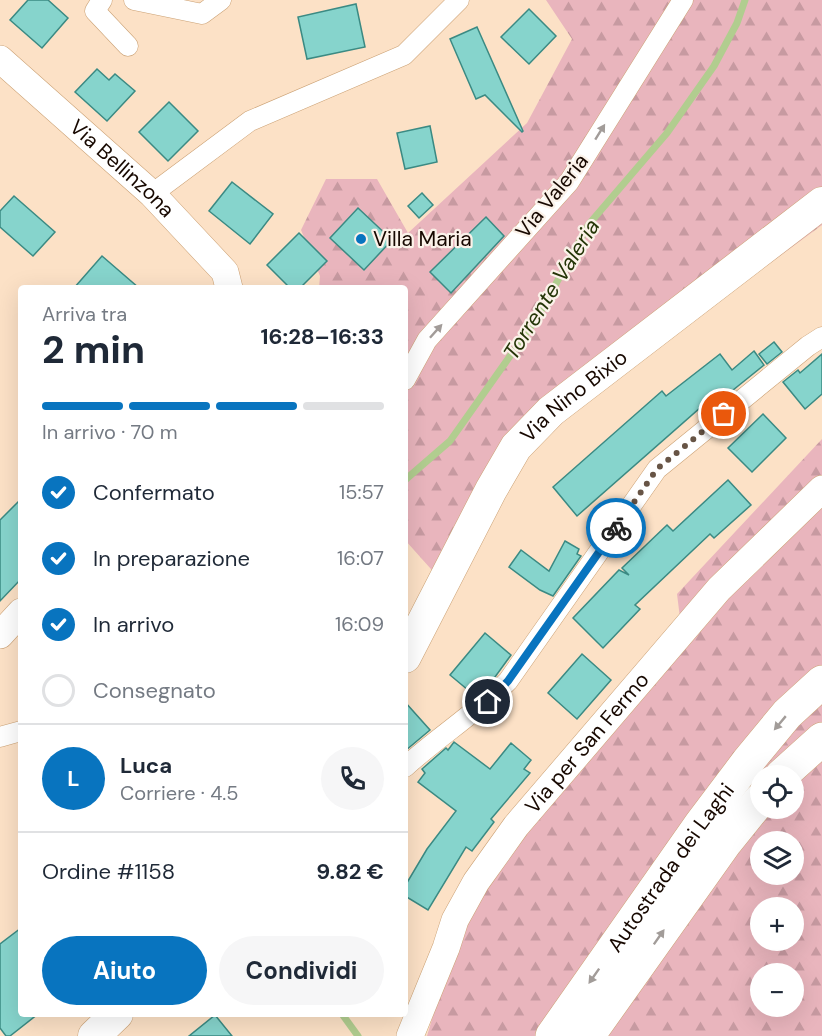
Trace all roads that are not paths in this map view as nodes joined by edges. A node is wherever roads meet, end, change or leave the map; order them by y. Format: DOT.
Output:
graph roads {
  1 [pos="102,0"];
  2 [pos="134,0"];
  3 [pos="221,0"];
  4 [pos="459,0"];
  5 [pos="683,0"];
  6 [pos="128,46"];
  7 [pos="0,59"];
  8 [pos="152,194"];
  9 [pos="822,203"];
  10 [pos="228,285"];
  11 [pos="822,337"];
  12 [pos="408,375"];
  13 [pos="822,489"];
  14 [pos="18,615"];
  15 [pos="0,635"];
  16 [pos="408,651"];
  17 [pos="822,682"];
  18 [pos="18,732"];
  19 [pos="0,737"];
  20 [pos="822,739"];
  21 [pos="408,764"];
  22 [pos="793,765"];
  23 [pos="750,807"];
  24 [pos="713,833"];
  25 [pos="114,1017"];
  26 [pos="93,1036"];
  27 [pos="410,1036"];
  28 [pos="552,1036"];
  29 [pos="588,1036"];
  1 -- 6 [label="street"];
  2 -- 3 [label="street"];
  4 -- 8 [label="street"];
  12 -- 5 [label="street, Via Valeria, one-way"];
  7 -- 8 [label="main road, Via Bellinzona"];
  8 -- 10 [label="main road, Via Bellinzona"];
  9 -- 16 [label="main road, Via Nino Bixio"];
  11 -- 21 [label="street"];
  13 -- 27 [label="main road, Via per San Fermo"];
  14 -- 15 [label="main road"];
  17 -- 24 [label="highway, Autostrada dei Laghi, one-way"];
  18 -- 19 [label="street"];
  20 -- 22 [label="highway"];
  23 -- 24 [label="highway, Autostrada dei Laghi"];
  24 -- 28 [label="highway, Autostrada dei Laghi, one-way"];
  29 -- 24 [label="highway, Autostrada dei Laghi, one-way"];
  25 -- 26 [label="main road"];
}
